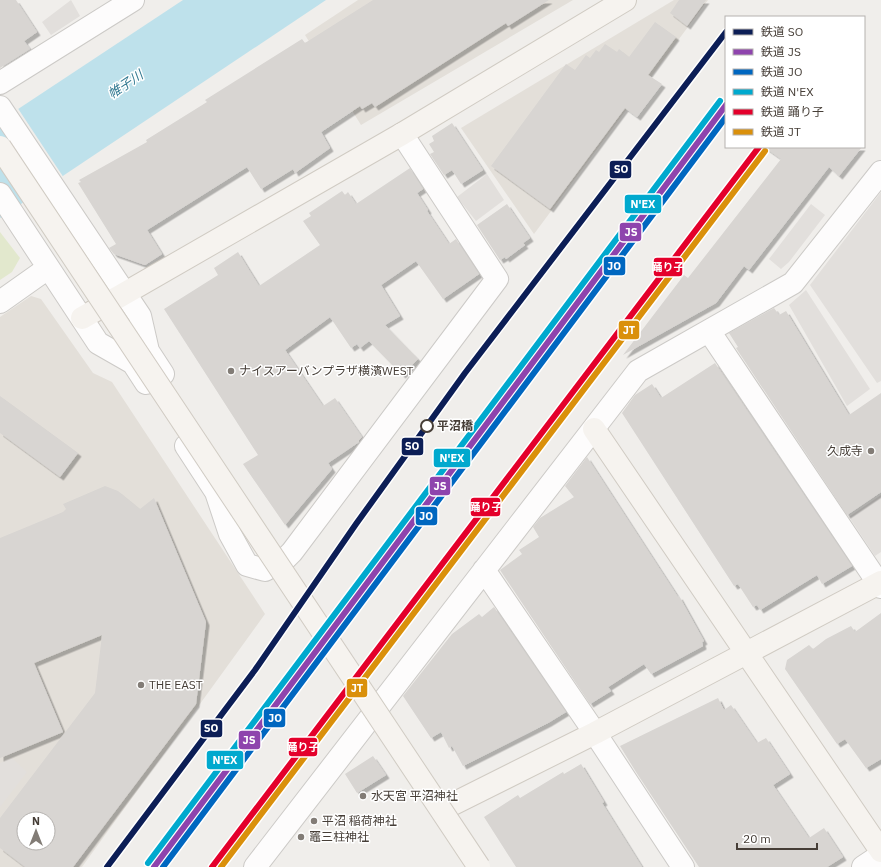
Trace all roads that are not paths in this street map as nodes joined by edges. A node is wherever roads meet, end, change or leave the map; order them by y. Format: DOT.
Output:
graph roads {
  1 [pos="133,0"];
  2 [pos="625,0"];
  3 [pos="0,83"];
  4 [pos="0,107"];
  5 [pos="402,134"];
  6 [pos="0,147"];
  7 [pos="881,172"];
  8 [pos="0,194"];
  9 [pos="48,268"];
  10 [pos="124,294"];
  11 [pos="0,302"];
  12 [pos="82,318"];
  13 [pos="709,331"];
  14 [pos="594,429"];
  15 [pos="286,558"];
  16 [pos="484,570"];
  17 [pos="880,584"];
  18 [pos="745,654"];
  19 [pos="375,712"];
  20 [pos="595,733"];
  21 [pos="439,809"];
  22 [pos="881,851"];
  23 [pos="881,855"];
  24 [pos="256,867"];
  25 [pos="466,867"];
  26 [pos="479,867"];
  27 [pos="489,867"];
  28 [pos="683,867"];
  29 [pos="863,867"];
  1 -- 3 [label="street"];
  2 -- 5 [label="street"];
  4 -- 10 [label="street"];
  5 -- 10 [label="street"];
  5 -- 15 [label="street"];
  6 -- 26 [label="street, bridge"];
  7 -- 13 [label="street"];
  8 -- 9 [label="street"];
  9 -- 11 [label="street"];
  9 -- 12 [label="street"];
  10 -- 12 [label="street"];
  10 -- 15 [label="street"];
  12 -- 15 [label="street"];
  13 -- 14 [label="street"];
  13 -- 17 [label="street"];
  14 -- 16 [label="street"];
  14 -- 18 [label="street"];
  16 -- 19 [label="street"];
  16 -- 20 [label="street"];
  17 -- 18 [label="street"];
  18 -- 20 [label="street"];
  18 -- 22 [label="street"];
  19 -- 21 [label="street"];
  19 -- 24 [label="street"];
  20 -- 21 [label="street"];
  20 -- 28 [label="street"];
  21 -- 25 [label="street"];
  21 -- 27 [label="street"];
  23 -- 29 [label="street"];
}
